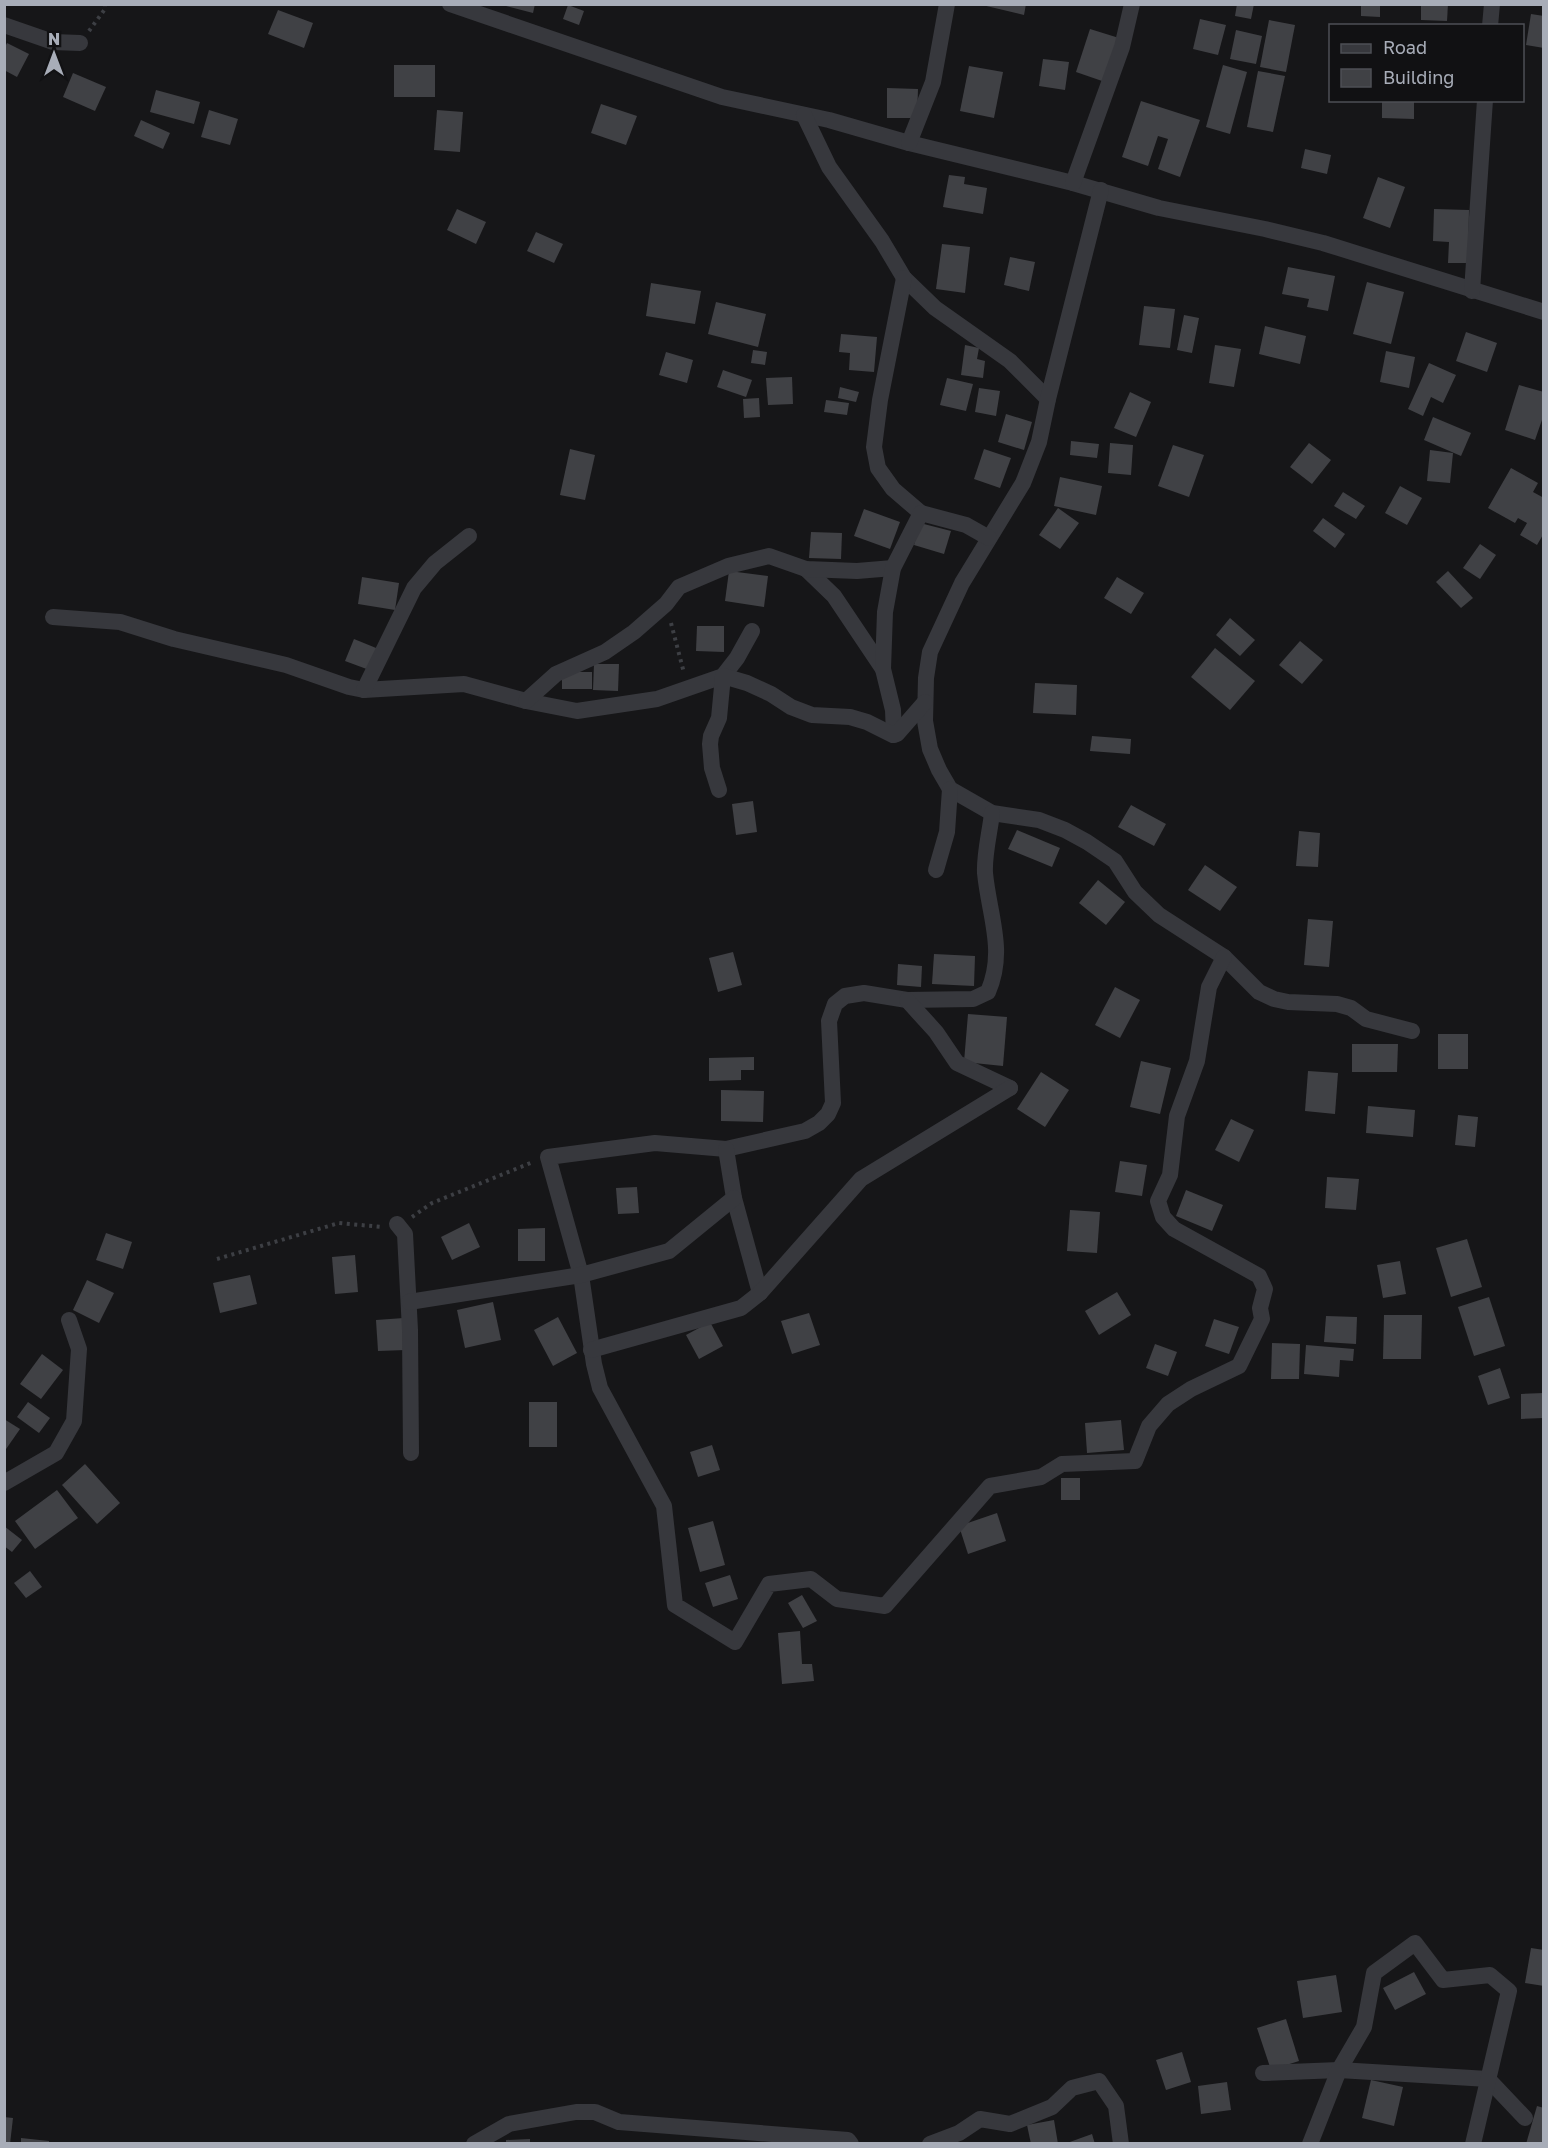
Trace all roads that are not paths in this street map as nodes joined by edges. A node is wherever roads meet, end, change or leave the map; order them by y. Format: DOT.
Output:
graph roads {
  1 [pos="450,4"];
  2 [pos="947,4"];
  3 [pos="1132,4"];
  4 [pos="1492,4"];
  5 [pos="1490,24"];
  6 [pos="4,25"];
  7 [pos="80,44"];
  8 [pos="1485,102"];
  9 [pos="804,115"];
  10 [pos="909,143"];
  11 [pos="1073,183"];
  12 [pos="1101,190"];
  13 [pos="904,278"];
  14 [pos="1472,291"];
  15 [pos="1544,312"];
  16 [pos="1048,399"];
  17 [pos="921,513"];
  18 [pos="469,536"];
  19 [pos="989,538"];
  20 [pos="893,568"];
  21 [pos="806,569"];
  22 [pos="53,616"];
  23 [pos="752,631"];
  24 [pos="883,669"];
  25 [pos="723,676"];
  26 [pos="364,690"];
  27 [pos="526,701"];
  28 [pos="925,702"];
  29 [pos="894,735"];
  30 [pos="950,789"];
  31 [pos="719,790"];
  32 [pos="992,813"];
  33 [pos="936,870"];
  34 [pos="1224,957"];
  35 [pos="908,999"];
  36 [pos="1412,1031"];
  37 [pos="726,1149"];
  38 [pos="734,1198"];
  39 [pos="397,1224"];
  40 [pos="581,1275"];
  41 [pos="760,1293"];
  42 [pos="409,1302"];
  43 [pos="69,1320"];
  44 [pos="591,1350"];
  45 [pos="411,1453"];
  46 [pos="4,1483"];
  47 [pos="1339,2070"];
  48 [pos="1263,2073"];
  49 [pos="1488,2079"];
  50 [pos="1524,2118"];
  51 [pos="1120,2142"];
  52 [pos="474,2144"];
  53 [pos="850,2144"];
  54 [pos="930,2144"];
  55 [pos="1310,2144"];
  56 [pos="1473,2144"];
  1 -- 9 [label="street"];
  2 -- 10 [label="street"];
  3 -- 11 [label="street"];
  4 -- 5 [label="street"];
  6 -- 7 [label="street"];
  8 -- 14 [label="street"];
  9 -- 10 [label="street"];
  9 -- 13 [label="street"];
  10 -- 11 [label="street"];
  11 -- 12 [label="street"];
  12 -- 14 [label="street"];
  12 -- 16 [label="street"];
  13 -- 16 [label="street"];
  13 -- 17 [label="street"];
  14 -- 15 [label="street"];
  16 -- 19 [label="street"];
  17 -- 19 [label="street"];
  17 -- 20 [label="street"];
  18 -- 26 [label="street"];
  19 -- 28 [label="street"];
  20 -- 21 [label="street"];
  20 -- 24 [label="street"];
  21 -- 24 [label="street"];
  21 -- 27 [label="street"];
  22 -- 26 [label="street"];
  23 -- 25 [label="street"];
  24 -- 29 [label="street"];
  25 -- 27 [label="street"];
  25 -- 29 [label="street"];
  25 -- 31 [label="street"];
  26 -- 27 [label="street"];
  28 -- 29 [label="street"];
  28 -- 30 [label="street"];
  30 -- 32 [label="street"];
  30 -- 33 [label="street"];
  32 -- 34 [label="street"];
  32 -- 35 [label="street"];
  34 -- 36 [label="street"];
  34 -- 44 [label="street"];
  35 -- 37 [label="street"];
  35 -- 41 [label="street"];
  37 -- 38 [label="street"];
  37 -- 40 [label="street"];
  38 -- 40 [label="street"];
  38 -- 41 [label="street"];
  39 -- 42 [label="street"];
  40 -- 42 [label="street"];
  40 -- 44 [label="street"];
  41 -- 44 [label="street"];
  42 -- 45 [label="street"];
  43 -- 46 [label="street"];
  47 -- 48 [label="street"];
  47 -- 49 [label="street"];
  47 -- 49 [label="street"];
  47 -- 55 [label="street"];
  49 -- 50 [label="street"];
  49 -- 56 [label="street"];
  51 -- 54 [label="street"];
  52 -- 53 [label="street"];
}
